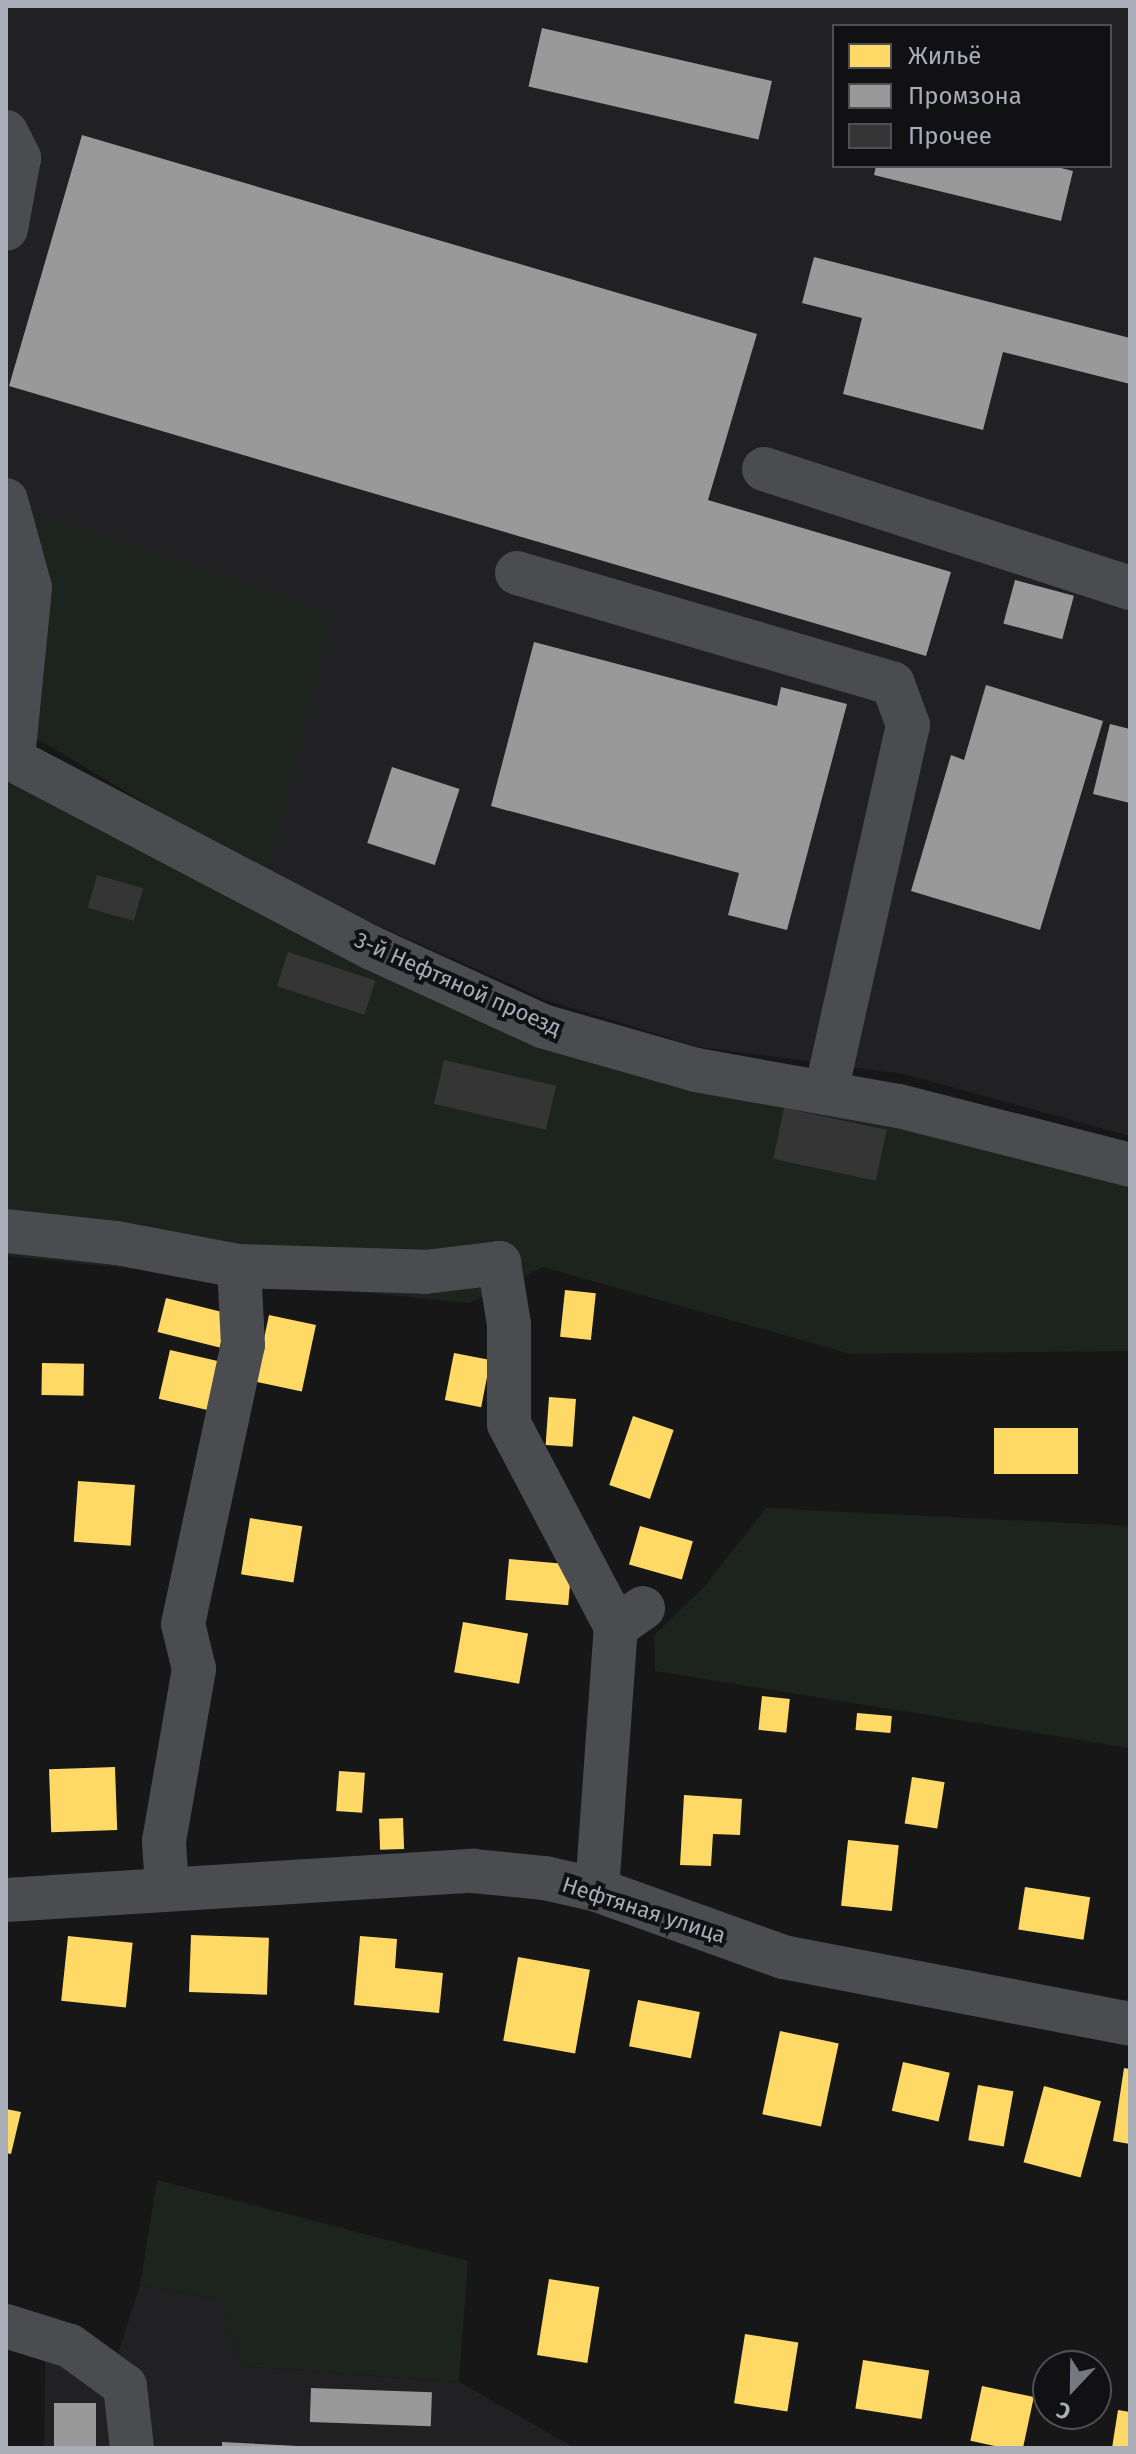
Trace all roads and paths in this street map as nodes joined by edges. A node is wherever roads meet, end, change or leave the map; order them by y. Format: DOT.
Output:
graph roads {
  1 [pos="6,132"];
  2 [pos="6,229"];
  3 [pos="764,469"];
  4 [pos="6,500"];
  5 [pos="517,573"];
  6 [pos="1130,588"];
  7 [pos="9,756"];
  8 [pos="826,1093"];
  9 [pos="1130,1165"];
  10 [pos="6,1231"];
  11 [pos="239,1266"];
  12 [pos="167,1888"];
  13 [pos="597,1890"];
  14 [pos="6,1900"];
  15 [pos="1130,2024"];
  16 [pos="6,2326"];
  17 [pos="132,2448"];
  1 -- 2 [label="street"];
  3 -- 6 [label="street"];
  4 -- 7 [label="street"];
  5 -- 8 [label="street"];
  7 -- 8 [label="street, 3-й Нефтяной проезд"];
  8 -- 9 [label="street, 3-й Нефтяной проезд"];
  10 -- 11 [label="street"];
  11 -- 12 [label="street"];
  11 -- 13 [label="street"];
  12 -- 13 [label="street, Нефтяная улица"];
  12 -- 14 [label="street, Нефтяная улица"];
  13 -- 15 [label="street, Нефтяная улица"];
  16 -- 17 [label="street"];
}
